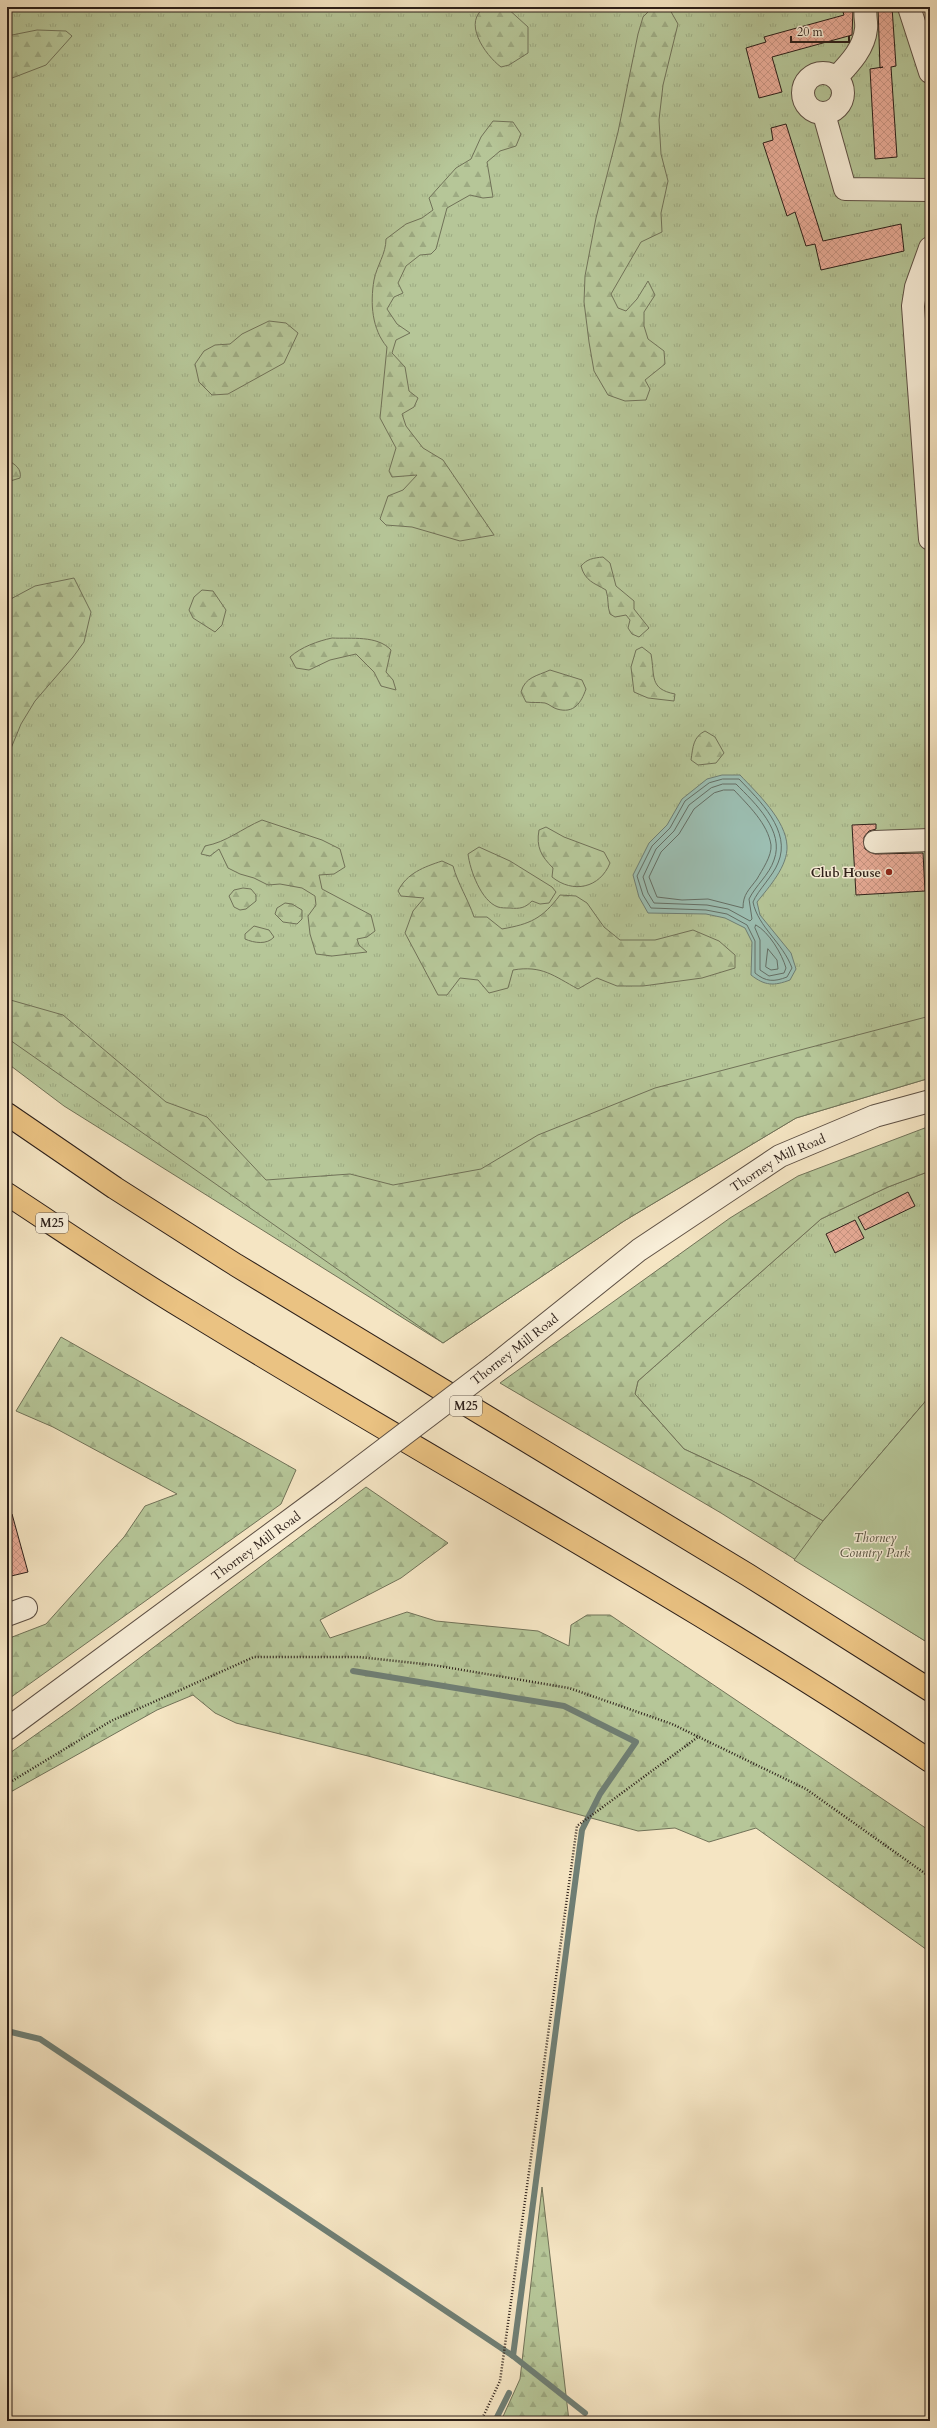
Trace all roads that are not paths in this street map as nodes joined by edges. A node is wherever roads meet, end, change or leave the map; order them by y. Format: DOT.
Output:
graph roads {
  1 [pos="866,7"];
  2 [pos="909,7"];
  3 [pos="925,44"];
  4 [pos="930,72"];
  5 [pos="836,78"];
  6 [pos="824,114"];
  7 [pos="930,190"];
  8 [pos="930,248"];
  9 [pos="930,539"];
  10 [pos="930,840"];
  11 [pos="875,842"];
  12 [pos="930,1101"];
  13 [pos="7,1114"];
  14 [pos="7,1194"];
  15 [pos="930,1690"];
  16 [pos="7,1729"];
  17 [pos="930,1761"];
  1 -- 5 [label="street"];
  2 -- 3 [label="street"];
  3 -- 4 [label="street"];
  5 -- 6 [label="street"];
  5 -- 6 [label="street"];
  6 -- 7 [label="street"];
  8 -- 9 [label="street"];
  10 -- 11 [label="street"];
  12 -- 16 [label="street, Thorney Mill Road, bridge"];
  13 -- 15 [label="highway, M25"];
  14 -- 17 [label="highway, M25"];
}
